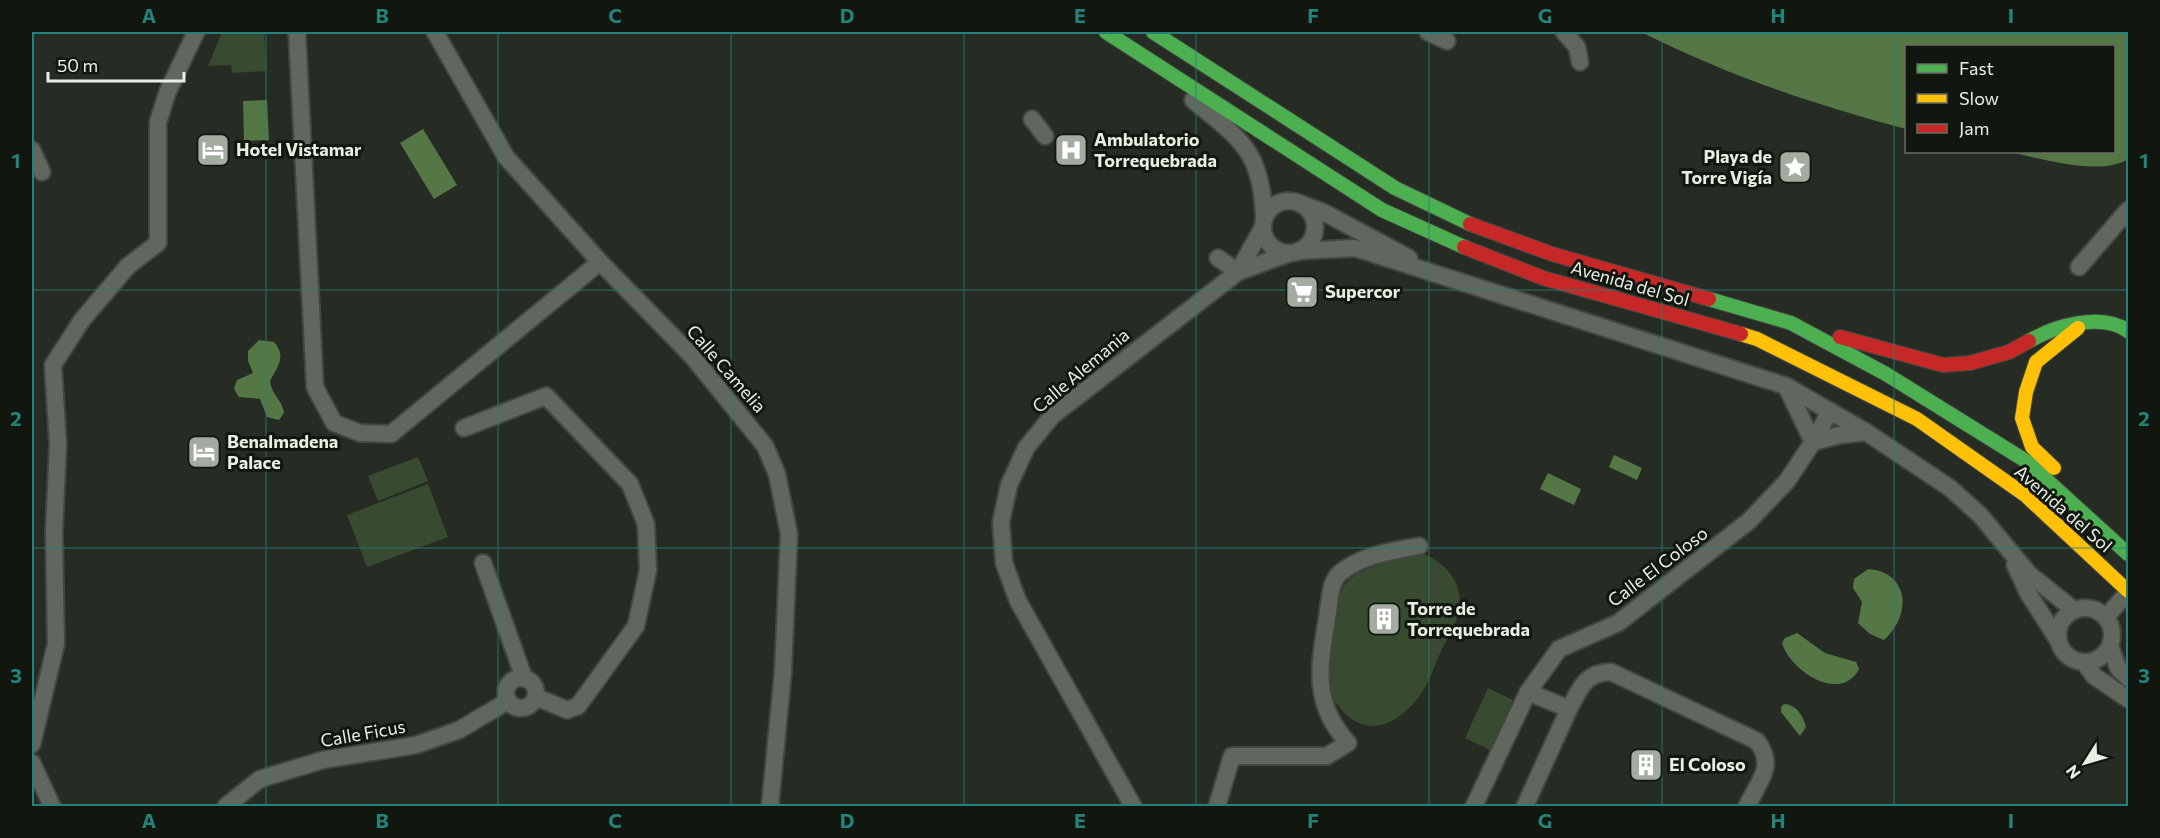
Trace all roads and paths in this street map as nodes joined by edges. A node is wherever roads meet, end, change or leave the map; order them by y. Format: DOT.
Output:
graph roads {
  1 [pos="196,32"];
  2 [pos="297,32"];
  3 [pos="435,32"];
  4 [pos="1106,32"];
  5 [pos="1153,32"];
  6 [pos="1428,32"];
  7 [pos="1564,32"];
  8 [pos="1121,41"];
  9 [pos="1447,41"];
  10 [pos="1580,62"];
  11 [pos="1032,119"];
  12 [pos="1045,136"];
  13 [pos="32,150"];
  14 [pos="42,172"];
  15 [pos="1299,203"];
  16 [pos="2128,210"];
  17 [pos="1263,222"];
  18 [pos="1294,252"];
  19 [pos="1218,258"];
  20 [pos="600,262"];
  21 [pos="2079,267"];
  22 [pos="1238,272"];
  23 [pos="1446,279"];
  24 [pos="2085,322"];
  25 [pos="1791,323"];
  26 [pos="2128,331"];
  27 [pos="1786,386"];
  28 [pos="1830,411"];
  29 [pos="464,428"];
  30 [pos="1866,432"];
  31 [pos="1814,442"];
  32 [pos="2092,502"];
  33 [pos="2006,545"];
  34 [pos="1419,546"];
  35 [pos="2128,554"];
  36 [pos="483,563"];
  37 [pos="2128,591"];
  38 [pos="2074,610"];
  39 [pos="2106,617"];
  40 [pos="2058,640"];
  41 [pos="2110,646"];
  42 [pos="2084,662"];
  43 [pos="524,678"];
  44 [pos="2128,678"];
  45 [pos="1528,692"];
  46 [pos="536,697"];
  47 [pos="2128,699"];
  48 [pos="508,700"];
  49 [pos="1569,709"];
  50 [pos="32,744"];
  51 [pos="32,763"];
  52 [pos="52,807"];
  53 [pos="226,807"];
  54 [pos="770,807"];
  55 [pos="1133,807"];
  56 [pos="1217,807"];
  57 [pos="1474,807"];
  58 [pos="1525,807"];
  59 [pos="1747,807"];
  1 -- 50 [label="street"];
  2 -- 20 [label="street"];
  3 -- 20 [label="street, Calle Camelia"];
  4 -- 8 [label="main road, Avenida del Sol"];
  5 -- 25 [label="main road, Avenida del Sol"];
  6 -- 9 [label="street"];
  7 -- 10 [label="street"];
  8 -- 17 [label="street"];
  8 -- 37 [label="main road, Avenida del Sol"];
  11 -- 12 [label="street"];
  13 -- 14 [label="street"];
  15 -- 17 [label="street"];
  15 -- 18 [label="street"];
  15 -- 23 [label="street"];
  16 -- 21 [label="street"];
  17 -- 18 [label="street"];
  17 -- 22 [label="street, Calle Alemania"];
  18 -- 22 [label="street"];
  18 -- 23 [label="street"];
  19 -- 22 [label="street"];
  20 -- 54 [label="street, Calle Camelia"];
  22 -- 55 [label="street, Calle Alemania"];
  23 -- 27 [label="street"];
  24 -- 25 [label="main road"];
  24 -- 26 [label="main road"];
  24 -- 32 [label="main road"];
  25 -- 35 [label="main road, Avenida del Sol"];
  27 -- 28 [label="street"];
  27 -- 31 [label="street"];
  28 -- 30 [label="street"];
  28 -- 31 [label="street, Calle El Coloso"];
  29 -- 46 [label="street"];
  30 -- 31 [label="street"];
  30 -- 33 [label="street"];
  31 -- 45 [label="street, Calle El Coloso"];
  33 -- 38 [label="street"];
  33 -- 40 [label="street"];
  34 -- 56 [label="street"];
  36 -- 43 [label="street"];
  37 -- 39 [label="street"];
  38 -- 39 [label="street"];
  38 -- 40 [label="street"];
  39 -- 41 [label="street"];
  40 -- 42 [label="street"];
  41 -- 42 [label="street"];
  41 -- 44 [label="street"];
  42 -- 47 [label="street"];
  43 -- 46 [label="street"];
  43 -- 48 [label="street, Calle Ficus"];
  45 -- 49 [label="street"];
  45 -- 57 [label="street, Calle El Coloso"];
  46 -- 48 [label="street"];
  48 -- 53 [label="street, Calle Ficus"];
  49 -- 58 [label="street"];
  49 -- 59 [label="street"];
  51 -- 52 [label="street"];
}
